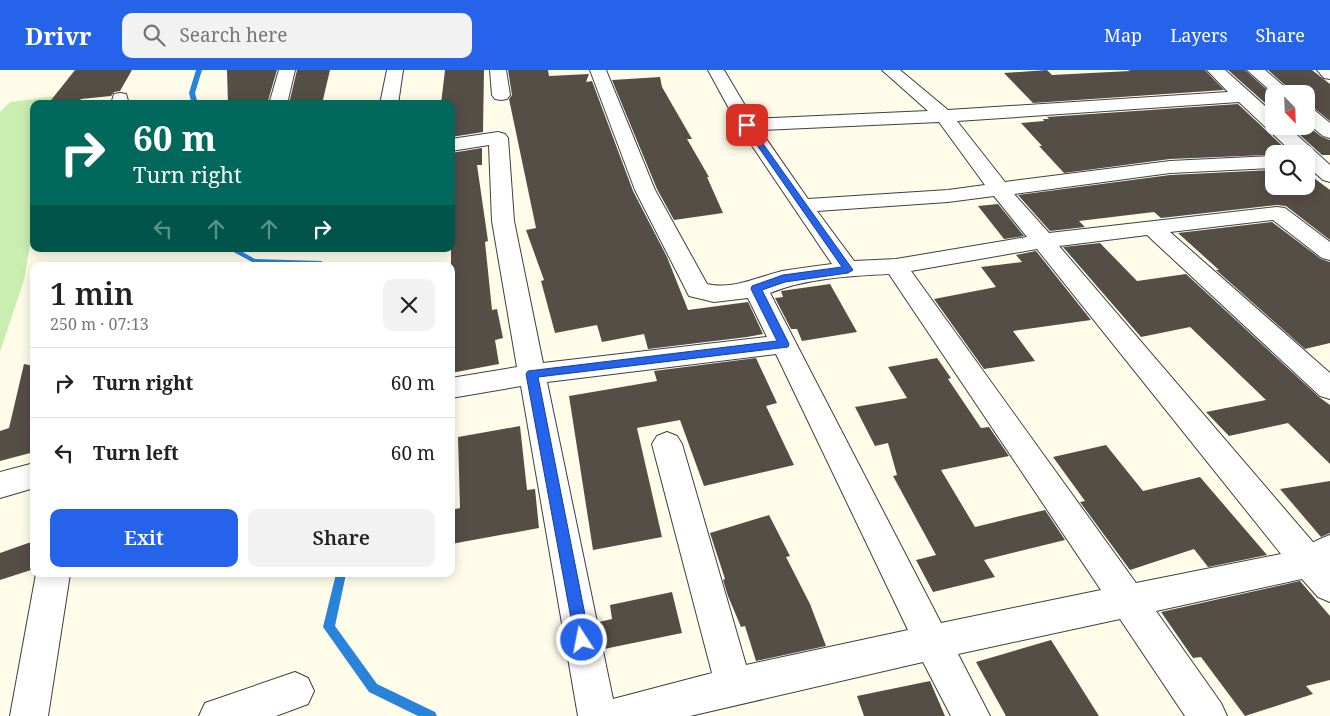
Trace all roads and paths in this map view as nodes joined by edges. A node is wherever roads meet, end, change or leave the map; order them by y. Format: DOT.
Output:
graph roads {
  1 [pos="286,70"];
  2 [pos="394,70"];
  3 [pos="498,70"];
  4 [pos="598,70"];
  5 [pos="716,70"];
  6 [pos="890,70"];
  7 [pos="1215,70"];
  8 [pos="1255,70"];
  9 [pos="1324,70"];
  10 [pos="1330,74"];
  11 [pos="1273,85"];
  12 [pos="500,95"];
  13 [pos="1244,96"];
  14 [pos="279,100"];
  15 [pos="390,100"];
  16 [pos="944,116"];
  17 [pos="1265,116"];
  18 [pos="1315,120"];
  19 [pos="747,125"];
  20 [pos="1330,132"];
  21 [pos="1286,135"];
  22 [pos="455,144"];
  23 [pos="1297,145"];
  24 [pos="1315,161"];
  25 [pos="1265,162"];
  26 [pos="1330,176"];
  27 [pos="1000,189"];
  28 [pos="802,206"];
  29 [pos="1152,228"];
  30 [pos="1043,241"];
  31 [pos="1330,253"];
  32 [pos="896,266"];
  33 [pos="848,270"];
  34 [pos="756,289"];
  35 [pos="784,344"];
  36 [pos="532,374"];
  37 [pos="455,387"];
  38 [pos="1330,389"];
  39 [pos="667,444"];
  40 [pos="30,476"];
  41 [pos="0,484"];
  42 [pos="1323,566"];
  43 [pos="52,577"];
  44 [pos="1128,602"];
  45 [pos="932,642"];
  46 [pos="734,686"];
  47 [pos="295,691"];
  48 [pos="29,716"];
  49 [pos="218,716"];
  50 [pos="597,716"];
  51 [pos="617,716"];
  52 [pos="971,716"];
  53 [pos="1208,716"];
  1 -- 14 [label="street"];
  2 -- 15 [label="street"];
  3 -- 12 [label="street"];
  4 -- 34 [label="street"];
  5 -- 19 [label="street"];
  6 -- 16 [label="street"];
  7 -- 13 [label="street"];
  8 -- 11 [label="street"];
  9 -- 10 [label="street"];
  13 -- 16 [label="street"];
  13 -- 17 [label="street"];
  16 -- 19 [label="street"];
  16 -- 27 [label="street"];
  18 -- 20 [label="street"];
  19 -- 28 [label="street"];
  21 -- 23 [label="street"];
  22 -- 36 [label="street"];
  24 -- 26 [label="street"];
  25 -- 27 [label="street"];
  27 -- 28 [label="street"];
  27 -- 30 [label="street"];
  28 -- 33 [label="street"];
  29 -- 30 [label="street"];
  29 -- 31 [label="street"];
  29 -- 38 [label="street"];
  30 -- 32 [label="street"];
  30 -- 42 [label="street"];
  32 -- 33 [label="street"];
  32 -- 44 [label="street"];
  33 -- 34 [label="street"];
  34 -- 35 [label="street"];
  35 -- 36 [label="street"];
  35 -- 45 [label="street"];
  36 -- 37 [label="street"];
  36 -- 50 [label="street"];
  39 -- 46 [label="street"];
  40 -- 41 [label="street"];
  42 -- 44 [label="street"];
  43 -- 48 [label="street"];
  44 -- 45 [label="street"];
  44 -- 53 [label="street"];
  45 -- 46 [label="street"];
  45 -- 52 [label="street"];
  46 -- 51 [label="street"];
  47 -- 49 [label="street"];
}
